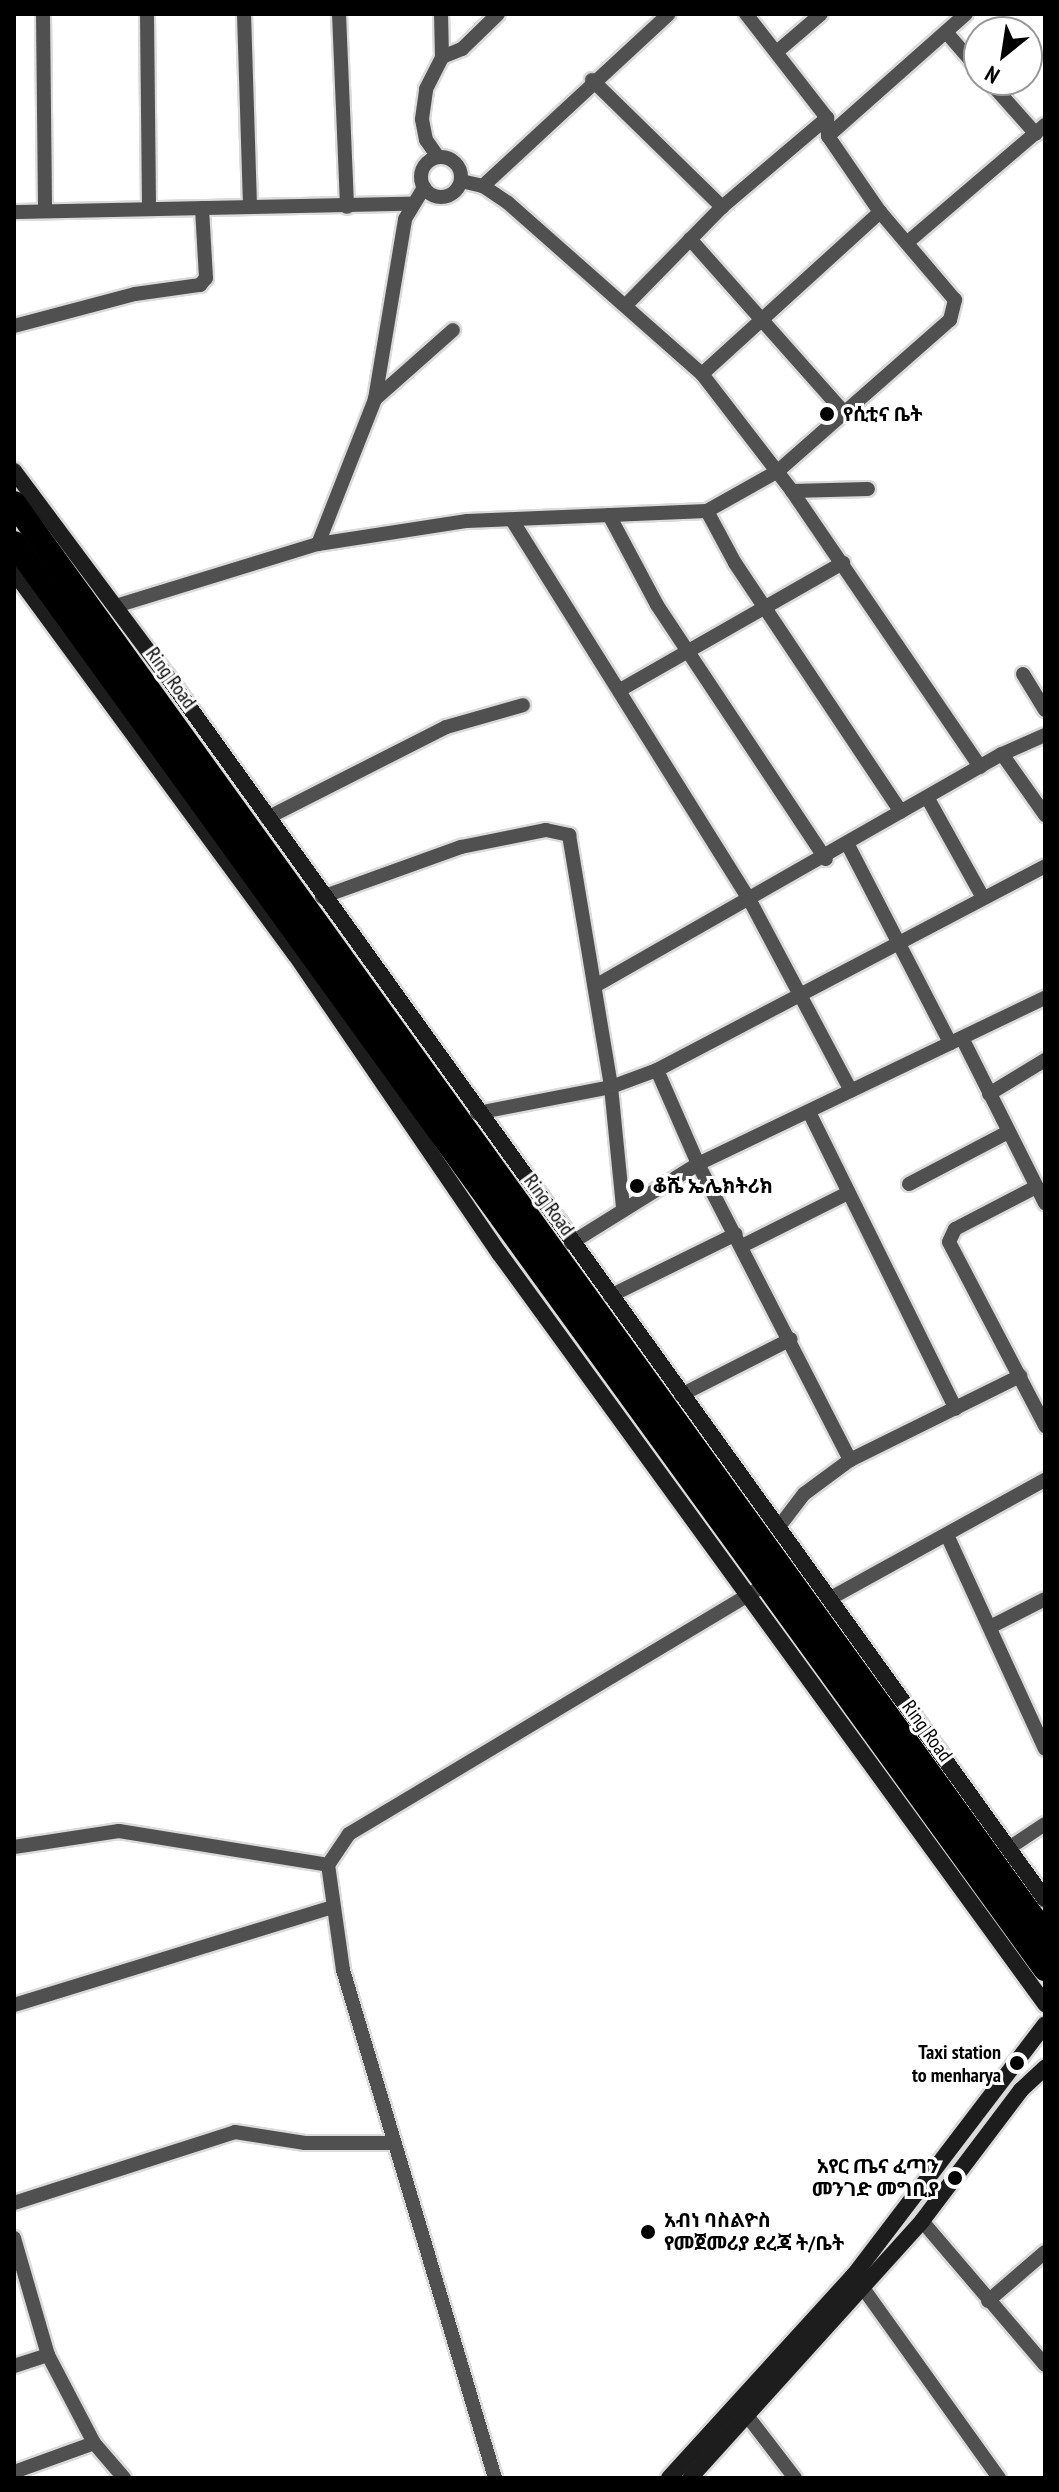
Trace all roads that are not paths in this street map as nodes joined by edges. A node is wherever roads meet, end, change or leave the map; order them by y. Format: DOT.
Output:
graph roads {
  1 [pos="43,14"];
  2 [pos="147,14"];
  3 [pos="244,14"];
  4 [pos="339,14"];
  5 [pos="441,14"];
  6 [pos="498,14"];
  7 [pos="669,14"];
  8 [pos="746,14"];
  9 [pos="821,14"];
  10 [pos="966,14"];
  11 [pos="946,32"];
  12 [pos="779,50"];
  13 [pos="963,52"];
  14 [pos="442,57"];
  15 [pos="592,80"];
  16 [pos="1005,96"];
  17 [pos="827,118"];
  18 [pos="1040,130"];
  19 [pos="828,136"];
  20 [pos="438,157"];
  21 [pos="461,181"];
  22 [pos="483,186"];
  23 [pos="424,187"];
  24 [pos="410,204"];
  25 [pos="250,206"];
  26 [pos="347,207"];
  27 [pos="722,207"];
  28 [pos="149,208"];
  29 [pos="202,208"];
  30 [pos="45,209"];
  31 [pos="14,212"];
  32 [pos="880,212"];
  33 [pos="690,239"];
  34 [pos="909,241"];
  35 [pos="626,305"];
  36 [pos="764,317"];
  37 [pos="14,326"];
  38 [pos="453,330"];
  39 [pos="702,374"];
  40 [pos="375,399"];
  41 [pos="846,415"];
  42 [pos="14,471"];
  43 [pos="778,471"];
  44 [pos="868,489"];
  45 [pos="792,491"];
  46 [pos="14,503"];
  47 [pos="707,511"];
  48 [pos="609,515"];
  49 [pos="512,520"];
  50 [pos="14,543"];
  51 [pos="318,544"];
  52 [pos="843,563"];
  53 [pos="14,572"];
  54 [pos="116,606"];
  55 [pos="768,610"];
  56 [pos="691,654"];
  57 [pos="1023,674"];
  58 [pos="620,690"];
  59 [pos="523,705"];
  60 [pos="1045,710"];
  61 [pos="1045,735"];
  62 [pos="1002,754"];
  63 [pos="980,767"];
  64 [pos="927,797"];
  65 [pos="901,812"];
  66 [pos="1045,815"];
  67 [pos="267,818"];
  68 [pos="848,845"];
  69 [pos="826,859"];
  70 [pos="1045,866"];
  71 [pos="982,896"];
  72 [pos="322,897"];
  73 [pos="749,899"];
  74 [pos="900,945"];
  75 [pos="595,986"];
  76 [pos="803,996"];
  77 [pos="1045,998"];
  78 [pos="956,1041"];
  79 [pos="1045,1060"];
  80 [pos="657,1070"];
  81 [pos="611,1087"];
  82 [pos="851,1091"];
  83 [pos="989,1094"];
  84 [pos="809,1112"];
  85 [pos="477,1113"];
  86 [pos="1008,1132"];
  87 [pos="698,1164"];
  88 [pos="909,1184"];
  89 [pos="1036,1187"];
  90 [pos="848,1193"];
  91 [pos="1045,1203"];
  92 [pos="623,1208"];
  93 [pos="739,1240"];
  94 [pos="571,1243"];
  95 [pos="610,1296"];
  96 [pos="791,1339"];
  97 [pos="1020,1376"];
  98 [pos="681,1395"];
  99 [pos="956,1409"];
  100 [pos="1045,1426"];
  101 [pos="850,1460"];
  102 [pos="1045,1480"];
  103 [pos="778,1528"];
  104 [pos="947,1535"];
  105 [pos="758,1590"];
  106 [pos="829,1599"];
  107 [pos="1045,1599"];
  108 [pos="992,1626"];
  109 [pos="1045,1749"];
  110 [pos="1045,1824"];
  111 [pos="14,1847"];
  112 [pos="1009,1848"];
  113 [pos="328,1865"];
  114 [pos="1045,1899"];
  115 [pos="332,1907"];
  116 [pos="1045,1934"];
  117 [pos="1045,1969"];
  118 [pos="1045,2004"];
  119 [pos="14,2005"];
  120 [pos="1045,2024"];
  121 [pos="1045,2068"];
  122 [pos="392,2143"];
  123 [pos="14,2203"];
  124 [pos="922,2221"];
  125 [pos="14,2238"];
  126 [pos="1045,2252"];
  127 [pos="863,2288"];
  128 [pos="988,2301"];
  129 [pos="48,2355"];
  130 [pos="1045,2365"];
  131 [pos="14,2366"];
  132 [pos="736,2402"];
  133 [pos="747,2415"];
  134 [pos="94,2443"];
  135 [pos="14,2472"];
  136 [pos="114,2475"];
  137 [pos="495,2478"];
  138 [pos="669,2478"];
  139 [pos="690,2478"];
  140 [pos="795,2478"];
  141 [pos="999,2478"];
  1 -- 30 [label="street"];
  2 -- 28 [label="street"];
  3 -- 25 [label="street"];
  4 -- 26 [label="street"];
  5 -- 14 [label="street"];
  6 -- 14 [label="street"];
  7 -- 15 [label="street"];
  8 -- 12 [label="street"];
  9 -- 12 [label="street"];
  10 -- 11 [label="street"];
  11 -- 13 [label="street"];
  11 -- 19 [label="street"];
  12 -- 17 [label="street"];
  14 -- 20 [label="street"];
  15 -- 22 [label="street"];
  15 -- 27 [label="street"];
  16 -- 18 [label="street"];
  17 -- 19 [label="street"];
  17 -- 27 [label="street"];
  18 -- 34 [label="street"];
  19 -- 32 [label="street"];
  20 -- 21 [label="street"];
  20 -- 23 [label="street"];
  21 -- 22 [label="street"];
  21 -- 23 [label="street"];
  22 -- 35 [label="street"];
  23 -- 24 [label="street"];
  24 -- 26 [label="street"];
  24 -- 40 [label="street"];
  25 -- 26 [label="street"];
  25 -- 29 [label="street"];
  27 -- 33 [label="street"];
  28 -- 29 [label="street"];
  28 -- 30 [label="street"];
  29 -- 37 [label="street"];
  30 -- 31 [label="street"];
  32 -- 34 [label="street"];
  32 -- 36 [label="street"];
  33 -- 35 [label="street"];
  33 -- 36 [label="street"];
  34 -- 41 [label="street"];
  35 -- 39 [label="street"];
  36 -- 39 [label="street"];
  36 -- 41 [label="street"];
  38 -- 40 [label="street"];
  39 -- 43 [label="street"];
  40 -- 51 [label="street"];
  41 -- 43 [label="street"];
  42 -- 54 [label="street"];
  43 -- 45 [label="street"];
  43 -- 47 [label="street"];
  44 -- 45 [label="street"];
  45 -- 52 [label="street"];
  46 -- 116 [label="highway, Ring Road"];
  47 -- 48 [label="street"];
  47 -- 55 [label="street"];
  48 -- 49 [label="street"];
  48 -- 56 [label="street"];
  49 -- 51 [label="street"];
  49 -- 58 [label="street"];
  50 -- 105 [label="highway"];
  51 -- 54 [label="street"];
  52 -- 55 [label="street"];
  52 -- 63 [label="street"];
  53 -- 105 [label="street"];
  54 -- 67 [label="street"];
  55 -- 56 [label="street"];
  55 -- 65 [label="street"];
  56 -- 58 [label="street"];
  56 -- 69 [label="street"];
  57 -- 60 [label="street"];
  58 -- 73 [label="street"];
  59 -- 67 [label="street"];
  61 -- 62 [label="street"];
  62 -- 63 [label="street"];
  62 -- 66 [label="street"];
  63 -- 64 [label="street"];
  64 -- 65 [label="street"];
  64 -- 71 [label="street"];
  65 -- 68 [label="street"];
  67 -- 72 [label="street"];
  68 -- 69 [label="street"];
  68 -- 74 [label="street"];
  69 -- 73 [label="street"];
  70 -- 71 [label="street"];
  71 -- 74 [label="street"];
  72 -- 75 [label="street"];
  72 -- 85 [label="street"];
  73 -- 75 [label="street"];
  73 -- 76 [label="street"];
  74 -- 76 [label="street"];
  74 -- 78 [label="street"];
  75 -- 81 [label="street"];
  76 -- 80 [label="street"];
  76 -- 82 [label="street"];
  77 -- 78 [label="street"];
  78 -- 82 [label="street"];
  78 -- 83 [label="street"];
  79 -- 83 [label="street"];
  80 -- 81 [label="street"];
  80 -- 87 [label="street"];
  81 -- 85 [label="street"];
  81 -- 92 [label="street"];
  82 -- 84 [label="street"];
  83 -- 86 [label="street"];
  84 -- 87 [label="street"];
  84 -- 90 [label="street"];
  85 -- 94 [label="street"];
  86 -- 88 [label="street"];
  86 -- 89 [label="street"];
  87 -- 92 [label="street"];
  87 -- 93 [label="street"];
  89 -- 91 [label="street"];
  89 -- 97 [label="street"];
  90 -- 93 [label="street"];
  90 -- 99 [label="street"];
  92 -- 94 [label="street"];
  93 -- 95 [label="street"];
  93 -- 96 [label="street"];
  94 -- 95 [label="street"];
  95 -- 98 [label="street"];
  96 -- 98 [label="street"];
  96 -- 101 [label="street"];
  97 -- 99 [label="street"];
  97 -- 100 [label="street"];
  98 -- 103 [label="street"];
  99 -- 101 [label="street"];
  101 -- 103 [label="street"];
  102 -- 104 [label="street"];
  103 -- 106 [label="street"];
  104 -- 106 [label="street"];
  104 -- 108 [label="street"];
  105 -- 113 [label="street"];
  105 -- 117 [label="highway"];
  105 -- 118 [label="street"];
  106 -- 112 [label="street"];
  107 -- 108 [label="street"];
  108 -- 109 [label="street"];
  110 -- 112 [label="street"];
  111 -- 113 [label="street"];
  112 -- 114 [label="street"];
  113 -- 115 [label="street"];
  115 -- 119 [label="street"];
  115 -- 122 [label="street"];
  120 -- 132 [label="street"];
  121 -- 124 [label="street"];
  122 -- 123 [label="street"];
  122 -- 137 [label="street"];
  124 -- 127 [label="street"];
  124 -- 128 [label="street"];
  125 -- 129 [label="street"];
  126 -- 128 [label="street"];
  127 -- 133 [label="street"];
  127 -- 141 [label="street"];
  128 -- 130 [label="street"];
  129 -- 131 [label="street"];
  129 -- 134 [label="street"];
  132 -- 133 [label="street"];
  132 -- 138 [label="street"];
  133 -- 139 [label="street"];
  133 -- 140 [label="street"];
  134 -- 135 [label="street"];
  134 -- 136 [label="street"];
}
